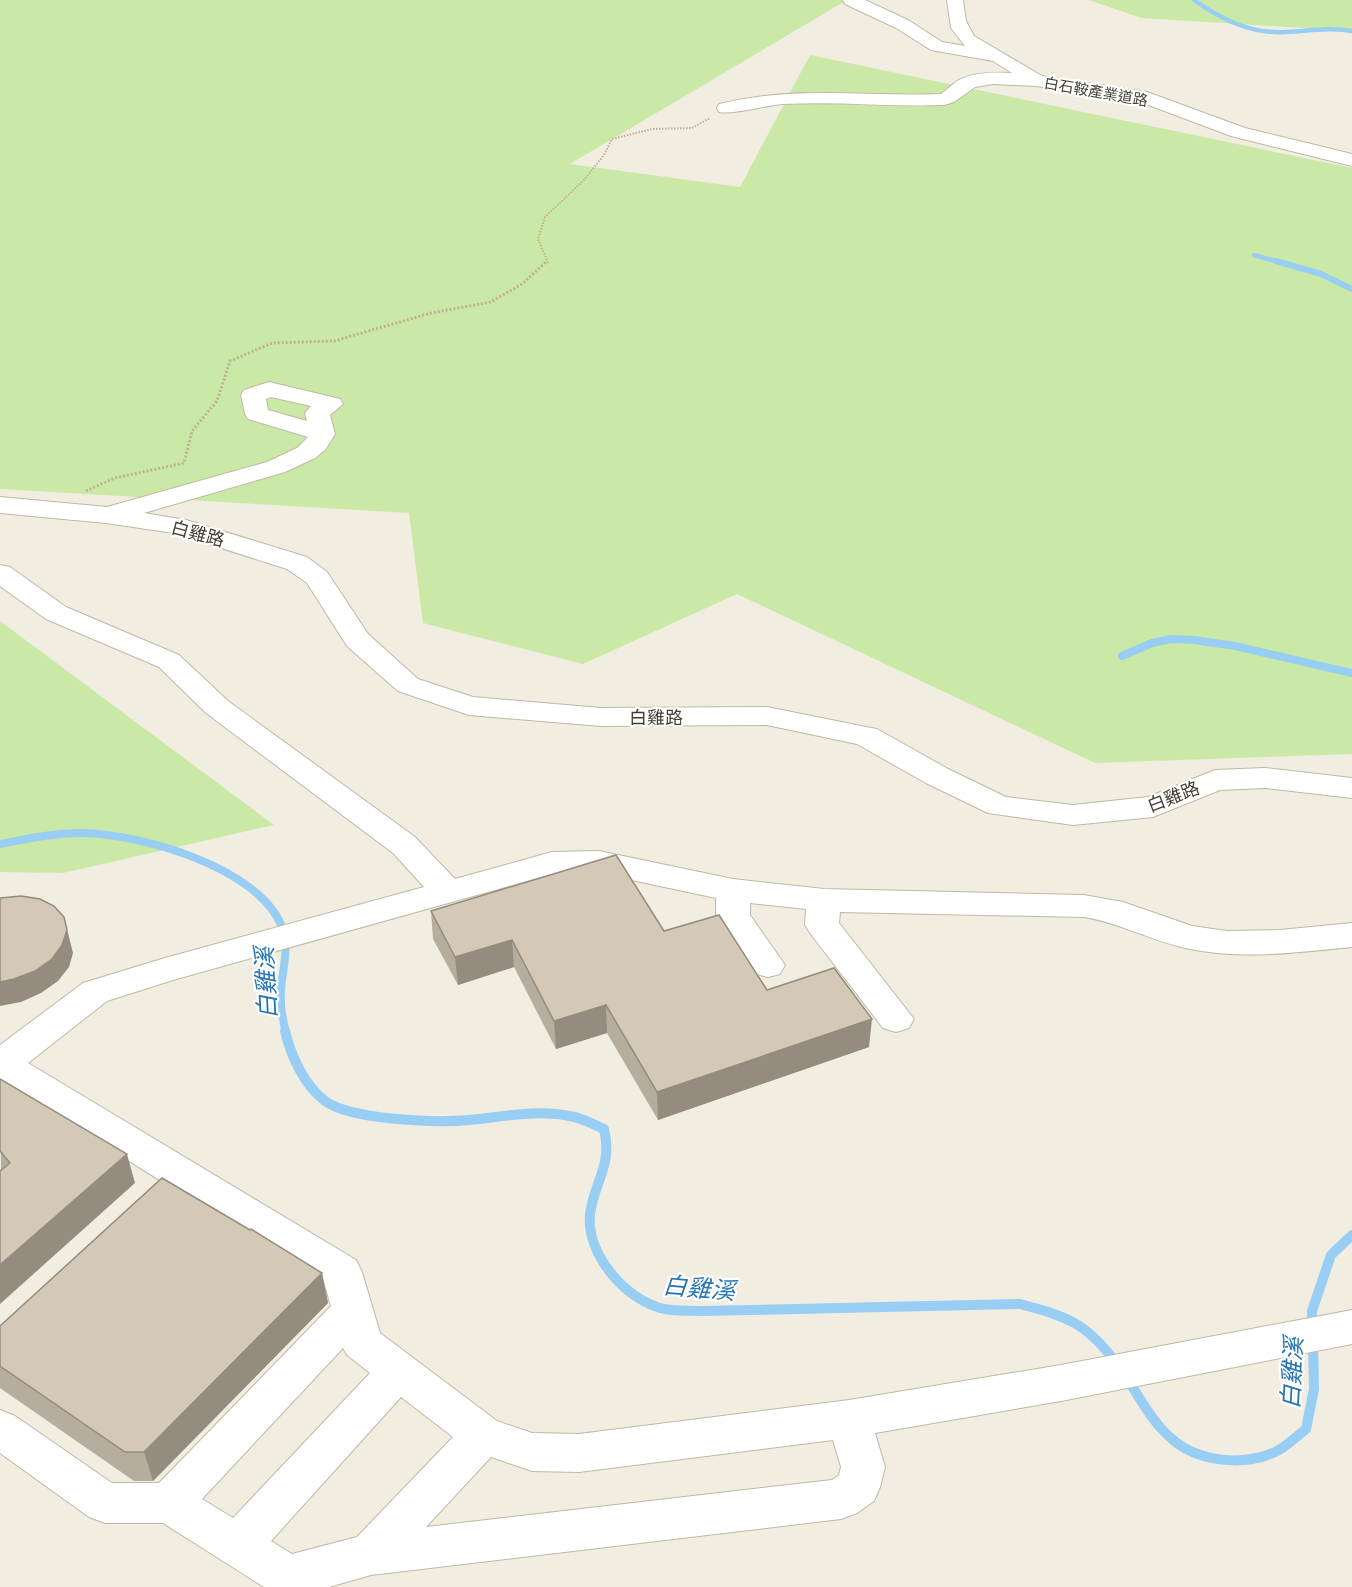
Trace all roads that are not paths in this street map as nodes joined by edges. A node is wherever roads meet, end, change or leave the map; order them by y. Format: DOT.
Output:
graph roads {
  1 [pos="851,0"];
  2 [pos="955,0"];
  3 [pos="998,57"];
  4 [pos="1037,81"];
  5 [pos="726,108"];
  6 [pos="1352,160"];
  7 [pos="323,434"];
  8 [pos="0,505"];
  9 [pos="106,515"];
  10 [pos="0,573"];
  11 [pos="1352,788"];
  12 [pos="447,891"];
  13 [pos="733,891"];
  14 [pos="824,900"];
  15 [pos="1352,935"];
  16 [pos="768,965"];
  17 [pos="896,1019"];
  18 [pos="0,1064"];
  19 [pos="352,1311"];
  20 [pos="1352,1327"];
  21 [pos="398,1372"];
  22 [pos="849,1419"];
  23 [pos="0,1429"];
  24 [pos="483,1435"];
  25 [pos="169,1503"];
  26 [pos="238,1545"];
  27 [pos="371,1554"];
  1 -- 3 [label="street, 白石鞍產業道路"];
  2 -- 3 [label="street"];
  3 -- 4 [label="street, 白石鞍產業道路"];
  4 -- 5 [label="street"];
  4 -- 6 [label="street, 白石鞍產業道路"];
  7 -- 9 [label="street"];
  8 -- 9 [label="street, 白雞路"];
  9 -- 11 [label="street, 白雞路"];
  10 -- 12 [label="street"];
  12 -- 13 [label="street"];
  12 -- 18 [label="street"];
  13 -- 14 [label="street"];
  13 -- 16 [label="street"];
  14 -- 15 [label="street"];
  14 -- 17 [label="street"];
  18 -- 19 [label="street"];
  19 -- 21 [label="street"];
  19 -- 25 [label="street"];
  20 -- 22 [label="street"];
  21 -- 24 [label="street"];
  21 -- 26 [label="street"];
  22 -- 24 [label="street"];
  22 -- 27 [label="street"];
  23 -- 25 [label="street"];
  24 -- 27 [label="street"];
  25 -- 26 [label="street"];
  26 -- 27 [label="street"];
}
